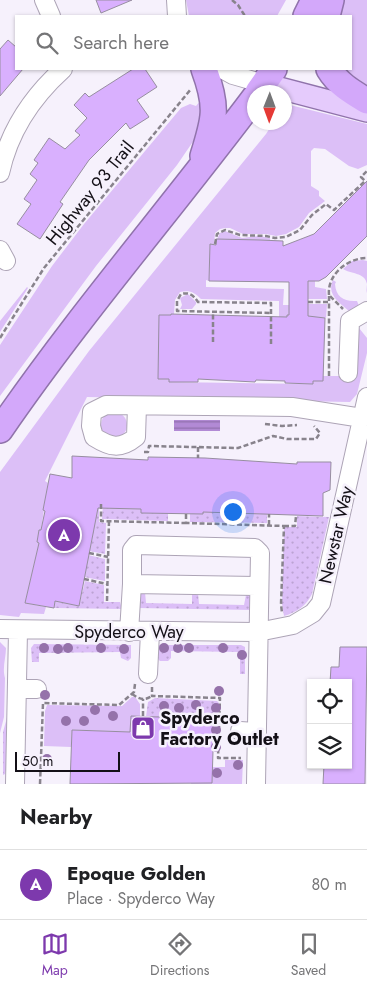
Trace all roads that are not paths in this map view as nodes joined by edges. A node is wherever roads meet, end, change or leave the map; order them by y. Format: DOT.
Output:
graph roads {
  1 [pos="44,0"];
  2 [pos="176,0"];
  3 [pos="314,0"];
  4 [pos="331,0"];
  5 [pos="51,15"];
  6 [pos="177,15"];
  7 [pos="306,15"];
  8 [pos="327,15"];
  9 [pos="62,70"];
  10 [pos="210,70"];
  11 [pos="330,70"];
  12 [pos="259,85"];
  13 [pos="292,93"];
  14 [pos="367,101"];
  15 [pos="247,106"];
  16 [pos="367,111"];
  17 [pos="198,172"];
  18 [pos="0,173"];
  19 [pos="360,315"];
  20 [pos="348,373"];
  21 [pos="137,406"];
  22 [pos="365,410"];
  23 [pos="0,430"];
  24 [pos="132,584"];
  25 [pos="259,586"];
  26 [pos="0,630"];
  27 [pos="18,631"];
  28 [pos="129,632"];
  29 [pos="150,632"];
  30 [pos="258,632"];
  31 [pos="146,679"];
  32 [pos="17,689"];
  33 [pos="37,689"];
  34 [pos="15,784"];
  35 [pos="256,784"];
  1 -- 5 [label="street"];
  2 -- 6 [label="street"];
  3 -- 7 [label="highway"];
  4 -- 8 [label="highway"];
  9 -- 18 [label="street"];
  10 -- 12 [label="street"];
  10 -- 17 [label="highway"];
  11 -- 14 [label="highway"];
  13 -- 16 [label="main road"];
  15 -- 17 [label="highway"];
  17 -- 23 [label="highway"];
  19 -- 20 [label="street"];
  21 -- 21 [label="street"];
  21 -- 22 [label="street"];
  22 -- 30 [label="street, Newstar Way"];
  24 -- 25 [label="street"];
  24 -- 25 [label="street"];
  24 -- 28 [label="street"];
  25 -- 30 [label="street"];
  26 -- 27 [label="street, Spyderco Way"];
  27 -- 28 [label="street, Spyderco Way"];
  27 -- 32 [label="street"];
  28 -- 29 [label="street, Spyderco Way"];
  29 -- 30 [label="street, Spyderco Way"];
  29 -- 31 [label="street"];
  30 -- 35 [label="street"];
  32 -- 33 [label="street"];
  32 -- 34 [label="street"];
}
